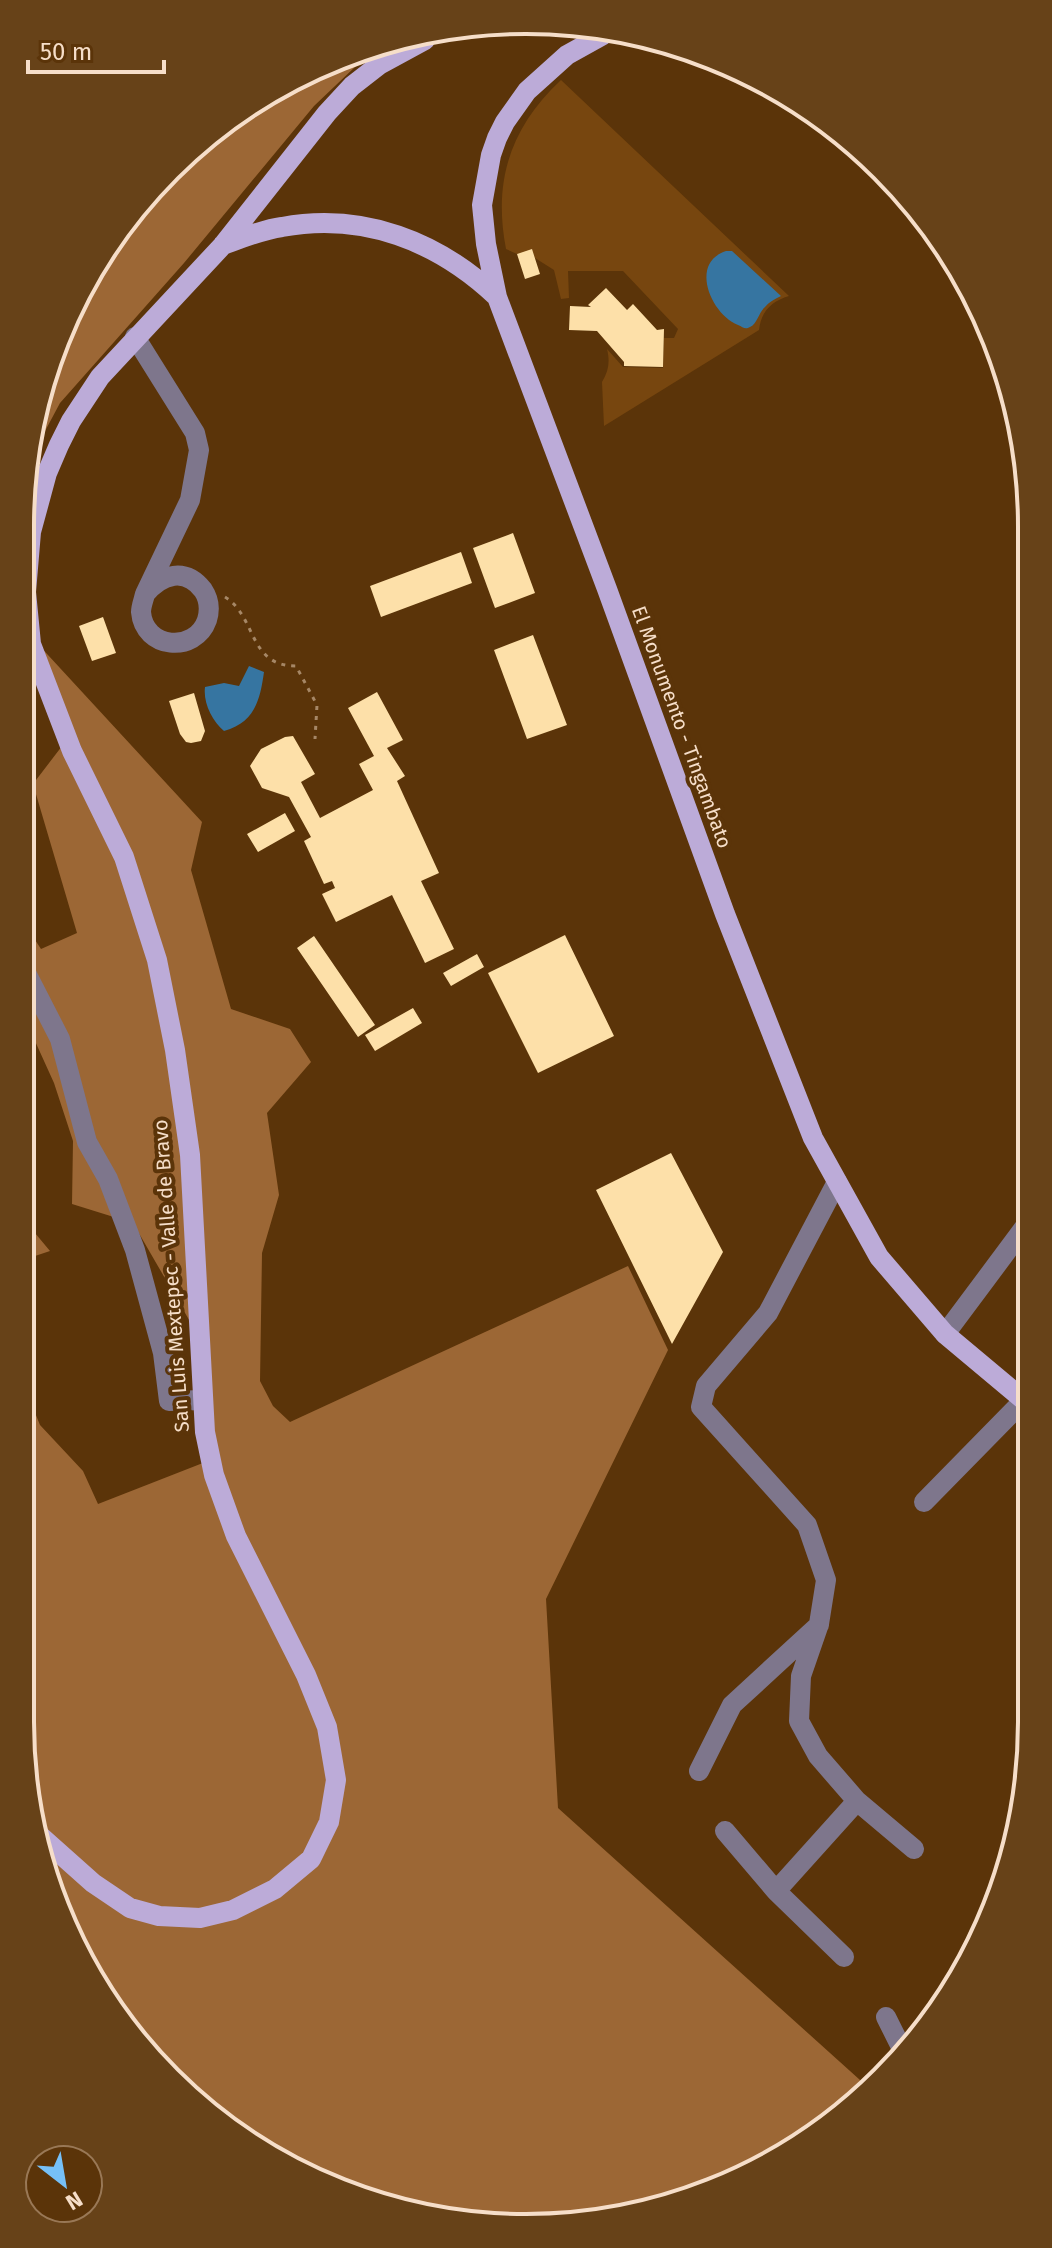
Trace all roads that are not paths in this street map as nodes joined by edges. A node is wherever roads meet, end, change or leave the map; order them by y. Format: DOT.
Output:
graph roads {
  1 [pos="596,39"];
  2 [pos="410,48"];
  3 [pos="223,245"];
  4 [pos="497,297"];
  5 [pos="135,337"];
  6 [pos="34,518"];
  7 [pos="145,594"];
  8 [pos="34,652"];
  9 [pos="34,988"];
  10 [pos="837,1182"];
  11 [pos="1018,1236"];
  12 [pos="945,1334"];
  13 [pos="1018,1395"];
  14 [pos="203,1400"];
  15 [pos="1018,1412"];
  16 [pos="924,1502"];
  17 [pos="819,1624"];
  18 [pos="699,1771"];
  19 [pos="857,1801"];
  20 [pos="725,1831"];
  21 [pos="50,1845"];
  22 [pos="914,1849"];
  23 [pos="776,1891"];
  24 [pos="844,1957"];
  25 [pos="886,2017"];
  26 [pos="899,2043"];
  1 -- 4 [label="main road, El Monumento - Tingambato"];
  2 -- 3 [label="main road, San Luis Mextepec - Valle de Bravo"];
  3 -- 4 [label="main road"];
  3 -- 5 [label="main road, San Luis Mextepec - Valle de Bravo"];
  4 -- 10 [label="main road, El Monumento - Tingambato"];
  5 -- 6 [label="main road, San Luis Mextepec - Valle de Bravo"];
  5 -- 7 [label="street"];
  7 -- 7 [label="street"];
  8 -- 14 [label="main road, San Luis Mextepec - Valle de Bravo"];
  9 -- 14 [label="street"];
  10 -- 12 [label="main road, El Monumento - Tingambato"];
  10 -- 17 [label="street"];
  11 -- 12 [label="street"];
  12 -- 13 [label="main road, El Monumento - Tingambato"];
  14 -- 21 [label="main road, San Luis Mextepec - Valle de Bravo"];
  15 -- 16 [label="street"];
  17 -- 18 [label="street"];
  17 -- 19 [label="street"];
  19 -- 22 [label="street"];
  19 -- 23 [label="street"];
  20 -- 23 [label="street"];
  23 -- 24 [label="street"];
  25 -- 26 [label="street"];
}
